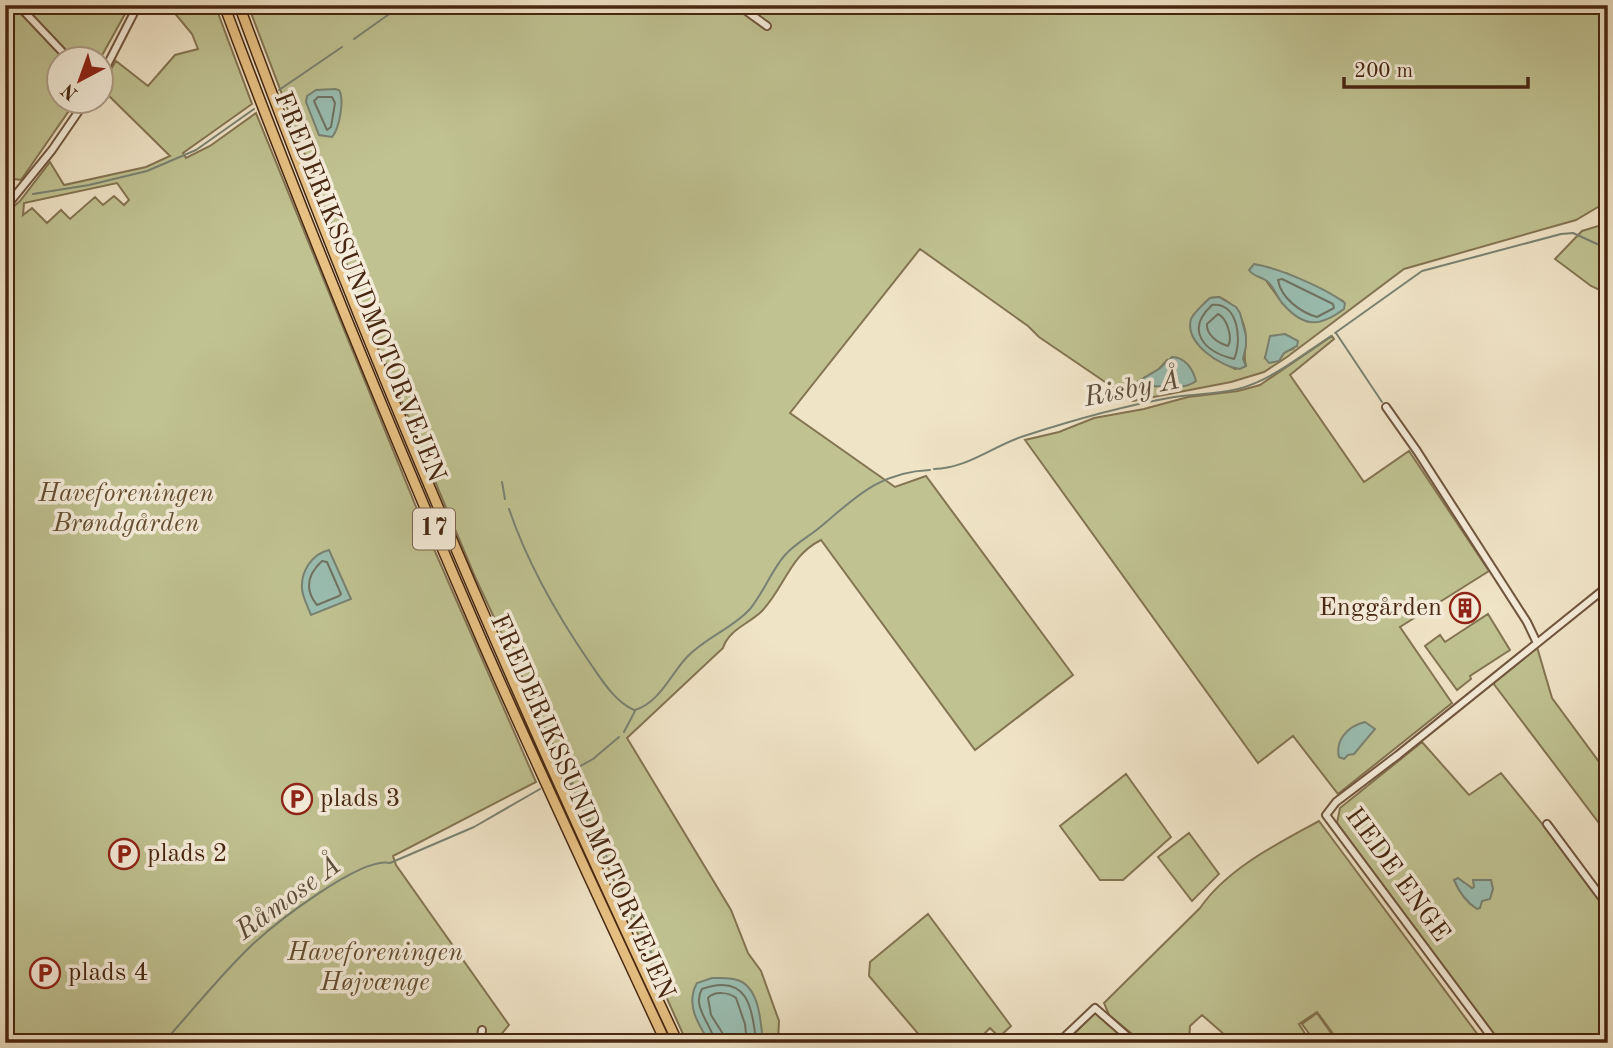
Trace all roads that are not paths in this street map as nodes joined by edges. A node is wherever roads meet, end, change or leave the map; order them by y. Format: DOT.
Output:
graph roads {
  1 [pos="18,5"];
  2 [pos="138,5"];
  3 [pos="224,5"];
  4 [pos="239,5"];
  5 [pos="738,5"];
  6 [pos="767,26"];
  7 [pos="57,46"];
  8 [pos="116,48"];
  9 [pos="75,116"];
  10 [pos="5,208"];
  11 [pos="1386,407"];
  12 [pos="1608,586"];
  13 [pos="1537,643"];
  14 [pos="1547,824"];
  15 [pos="1608,906"];
  16 [pos="482,1030"];
  17 [pos="476,1043"];
  18 [pos="666,1043"];
  19 [pos="678,1043"];
  20 [pos="1058,1043"];
  21 [pos="1135,1043"];
  22 [pos="1496,1043"];
  1 -- 7 [label="street"];
  2 -- 8 [label="street"];
  3 -- 18 [label="highway, FREDERIKSSUNDMOTORVEJEN / 17"];
  4 -- 19 [label="highway, FREDERIKSSUNDMOTORVEJEN / 17"];
  5 -- 6 [label="street"];
  9 -- 10 [label="street"];
  11 -- 13 [label="street"];
  12 -- 13 [label="street, HEDE ENGE"];
  13 -- 22 [label="street, HEDE ENGE"];
  14 -- 15 [label="street"];
  16 -- 17 [label="street"];
  20 -- 21 [label="street"];
}
